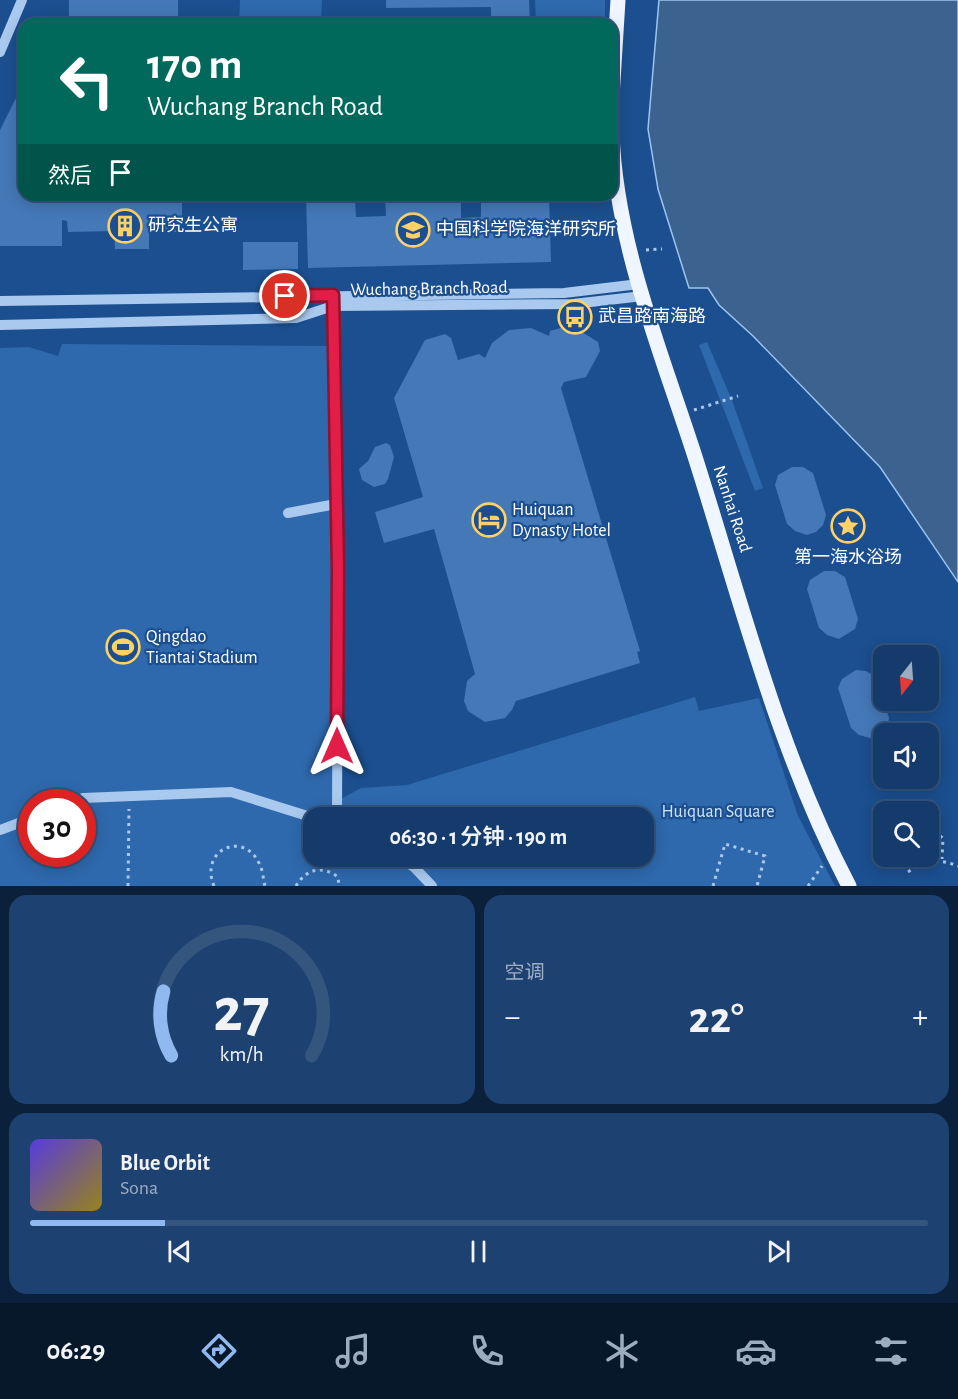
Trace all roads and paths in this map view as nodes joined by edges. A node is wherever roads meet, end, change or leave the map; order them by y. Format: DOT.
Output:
graph roads {
  1 [pos="22,0"];
  2 [pos="618,0"];
  3 [pos="617,18"];
  4 [pos="0,52"];
  5 [pos="618,191"];
  6 [pos="641,290"];
  7 [pos="333,300"];
  8 [pos="0,301"];
  9 [pos="0,324"];
  10 [pos="738,396"];
  11 [pos="681,414"];
  12 [pos="336,504"];
  13 [pos="288,513"];
  14 [pos="129,795"];
  15 [pos="96,797"];
  16 [pos="337,807"];
  17 [pos="303,815"];
  18 [pos="18,823"];
  19 [pos="0,830"];
  20 [pos="939,835"];
  21 [pos="942,859"];
  22 [pos="824,865"];
  23 [pos="958,866"];
  24 [pos="414,867"];
  25 [pos="908,872"];
  26 [pos="128,886"];
  27 [pos="214,886"];
  28 [pos="265,886"];
  29 [pos="296,886"];
  30 [pos="339,886"];
  31 [pos="432,886"];
  32 [pos="713,886"];
  33 [pos="757,886"];
  34 [pos="808,886"];
  35 [pos="849,886"];
  1 -- 4 [label="street"];
  2 -- 3 [label="main road"];
  5 -- 6 [label="main road, Nanhai Road"];
  6 -- 7 [label="street, Wuchang Branch Road"];
  6 -- 11 [label="main road, Nanhai Road"];
  7 -- 8 [label="street, Wuchang Branch Road"];
  7 -- 9 [label="street, Wuchang Branch Road"];
  7 -- 12 [label="street"];
  10 -- 11 [label="path"];
  11 -- 35 [label="main road, Nanhai Road"];
  12 -- 13 [label="street"];
  12 -- 16 [label="street"];
  14 -- 15 [label="street"];
  14 -- 17 [label="street"];
  14 -- 26 [label="path"];
  18 -- 19 [label="street"];
  20 -- 21 [label="path"];
  21 -- 23 [label="path"];
  21 -- 25 [label="path"];
  22 -- 34 [label="path"];
  24 -- 31 [label="street"];
  27 -- 28 [label="path"];
  29 -- 30 [label="path"];
  32 -- 33 [label="path"];
}
